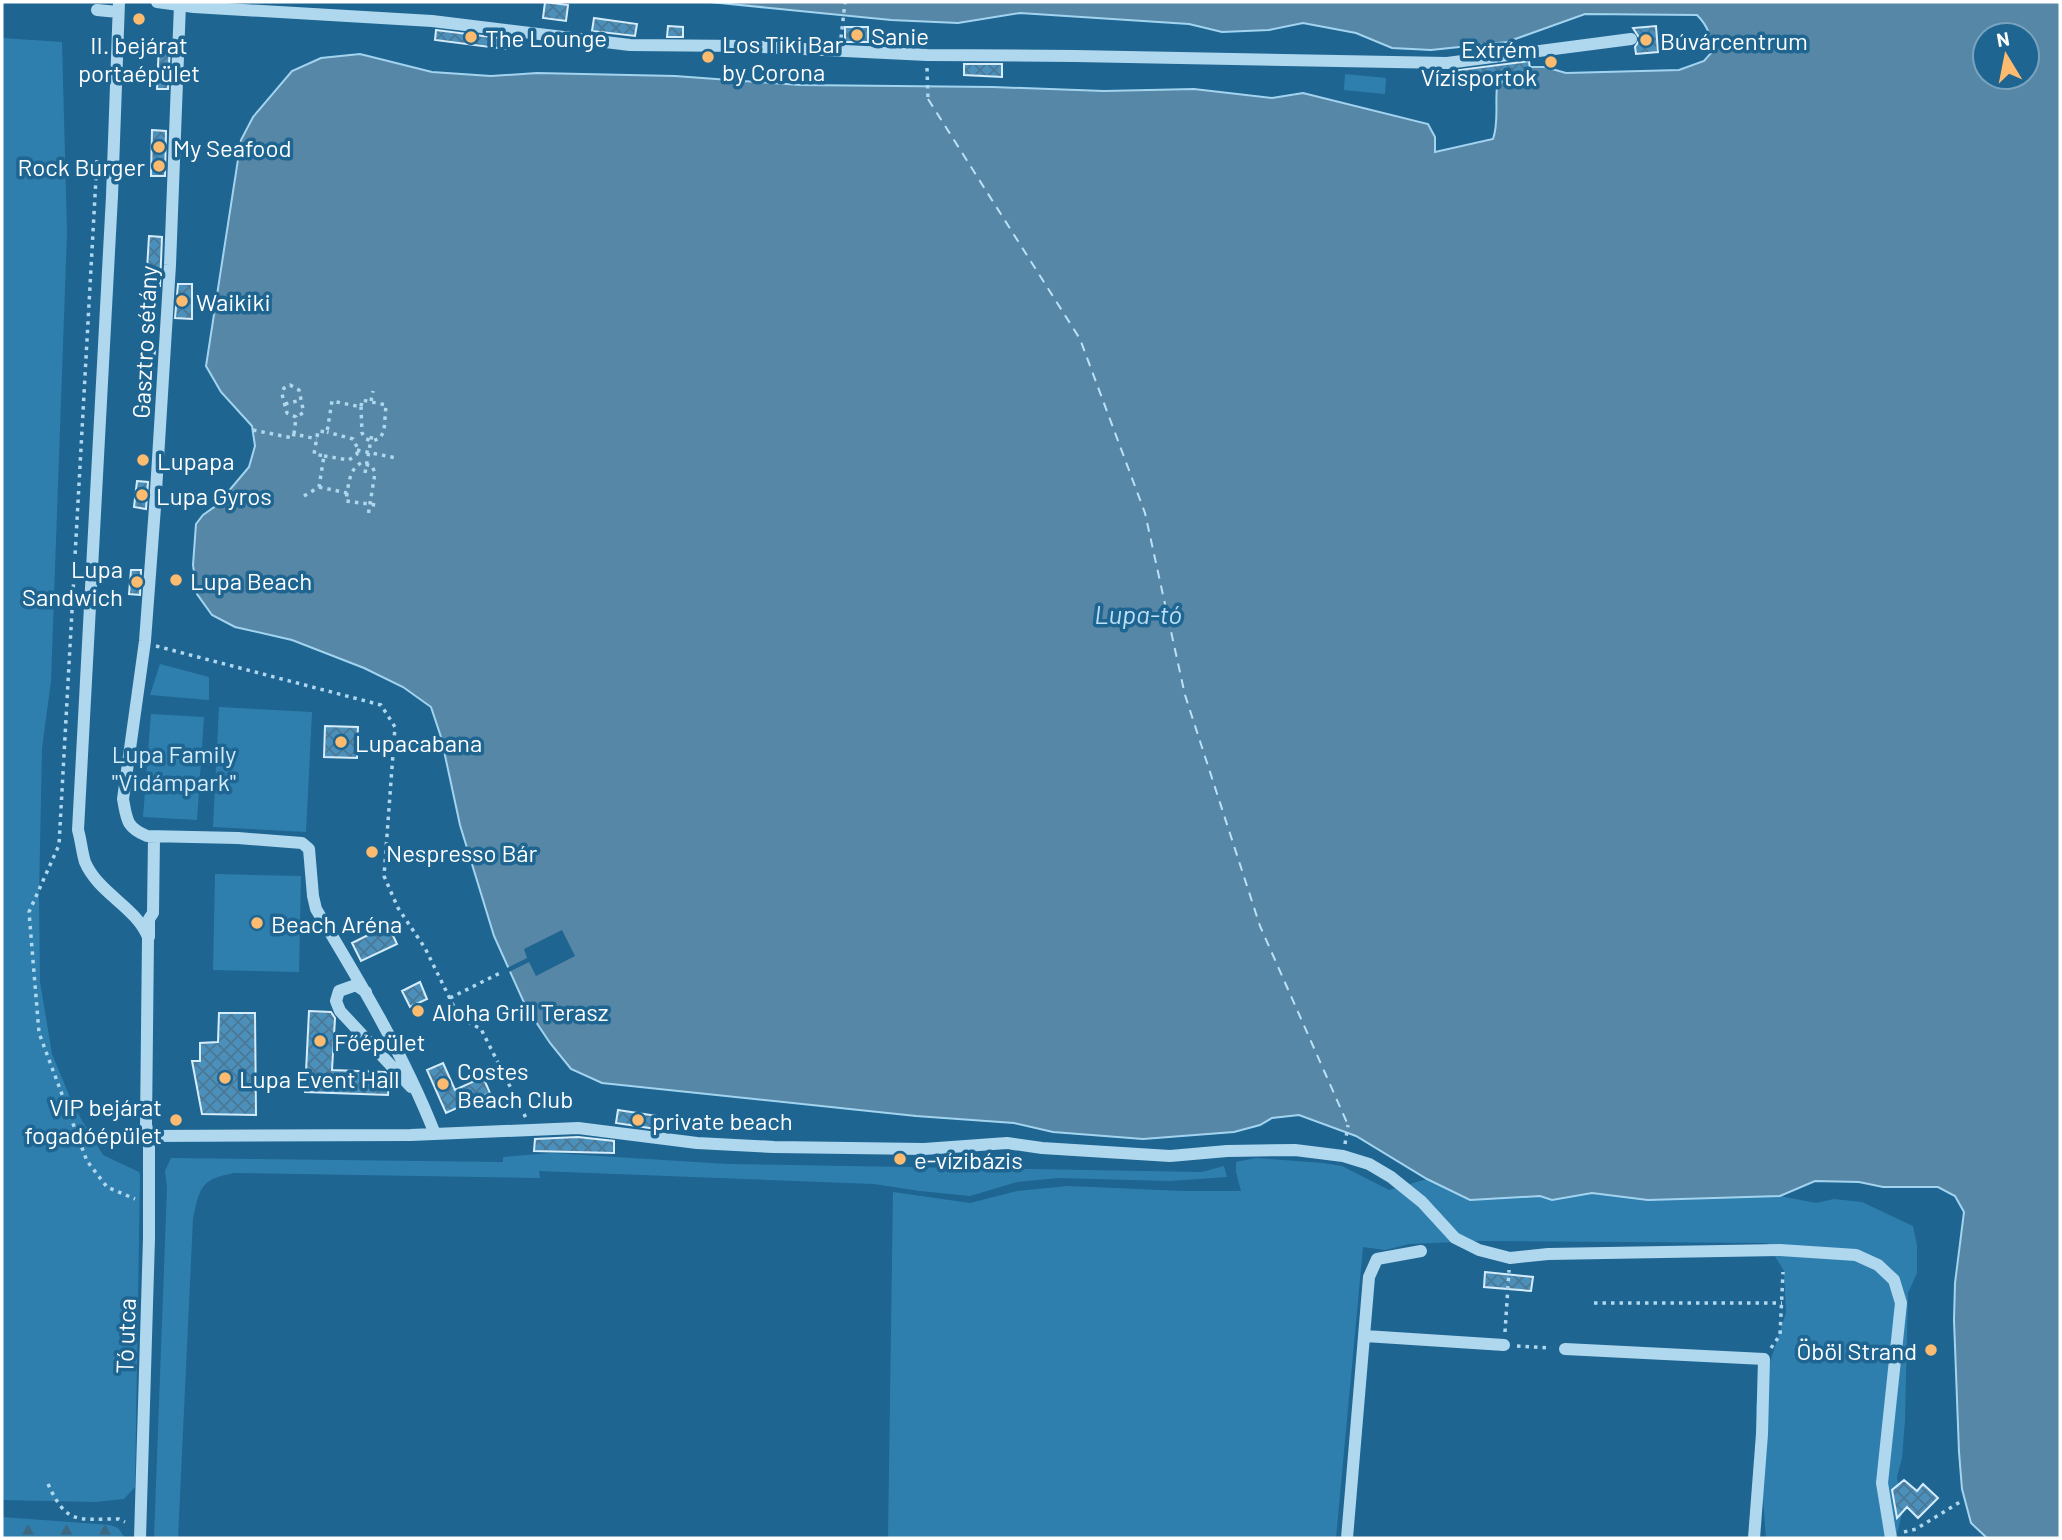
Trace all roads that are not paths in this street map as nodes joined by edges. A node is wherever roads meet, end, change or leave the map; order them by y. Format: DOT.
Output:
graph roads {
  1 [pos="157,2"];
  2 [pos="180,5"];
  3 [pos="119,7"];
  4 [pos="97,10"];
  5 [pos="1631,39"];
  6 [pos="154,837"];
  7 [pos="149,937"];
  8 [pos="366,992"];
  9 [pos="421,1097"];
  10 [pos="435,1134"];
  11 [pos="149,1136"];
  12 [pos="1421,1251"];
  13 [pos="1365,1336"];
  14 [pos="1504,1345"];
  15 [pos="1565,1349"];
  16 [pos="140,1533"];
  17 [pos="1890,1536"];
  18 [pos="1347,1538"];
  19 [pos="1754,1538"];
  1 -- 2 [label="street"];
  2 -- 5 [label="street"];
  2 -- 6 [label="street, Gasztro sétány"];
  3 -- 4 [label="street"];
  3 -- 7 [label="street"];
  6 -- 7 [label="street, Tó utca"];
  6 -- 8 [label="street"];
  7 -- 11 [label="street, Tó utca"];
  8 -- 9 [label="street"];
  8 -- 9 [label="street"];
  9 -- 10 [label="street"];
  10 -- 11 [label="street"];
  10 -- 17 [label="street"];
  11 -- 16 [label="street, Tó utca"];
  12 -- 13 [label="street"];
  13 -- 14 [label="street"];
  13 -- 18 [label="street"];
  15 -- 19 [label="street"];
}
